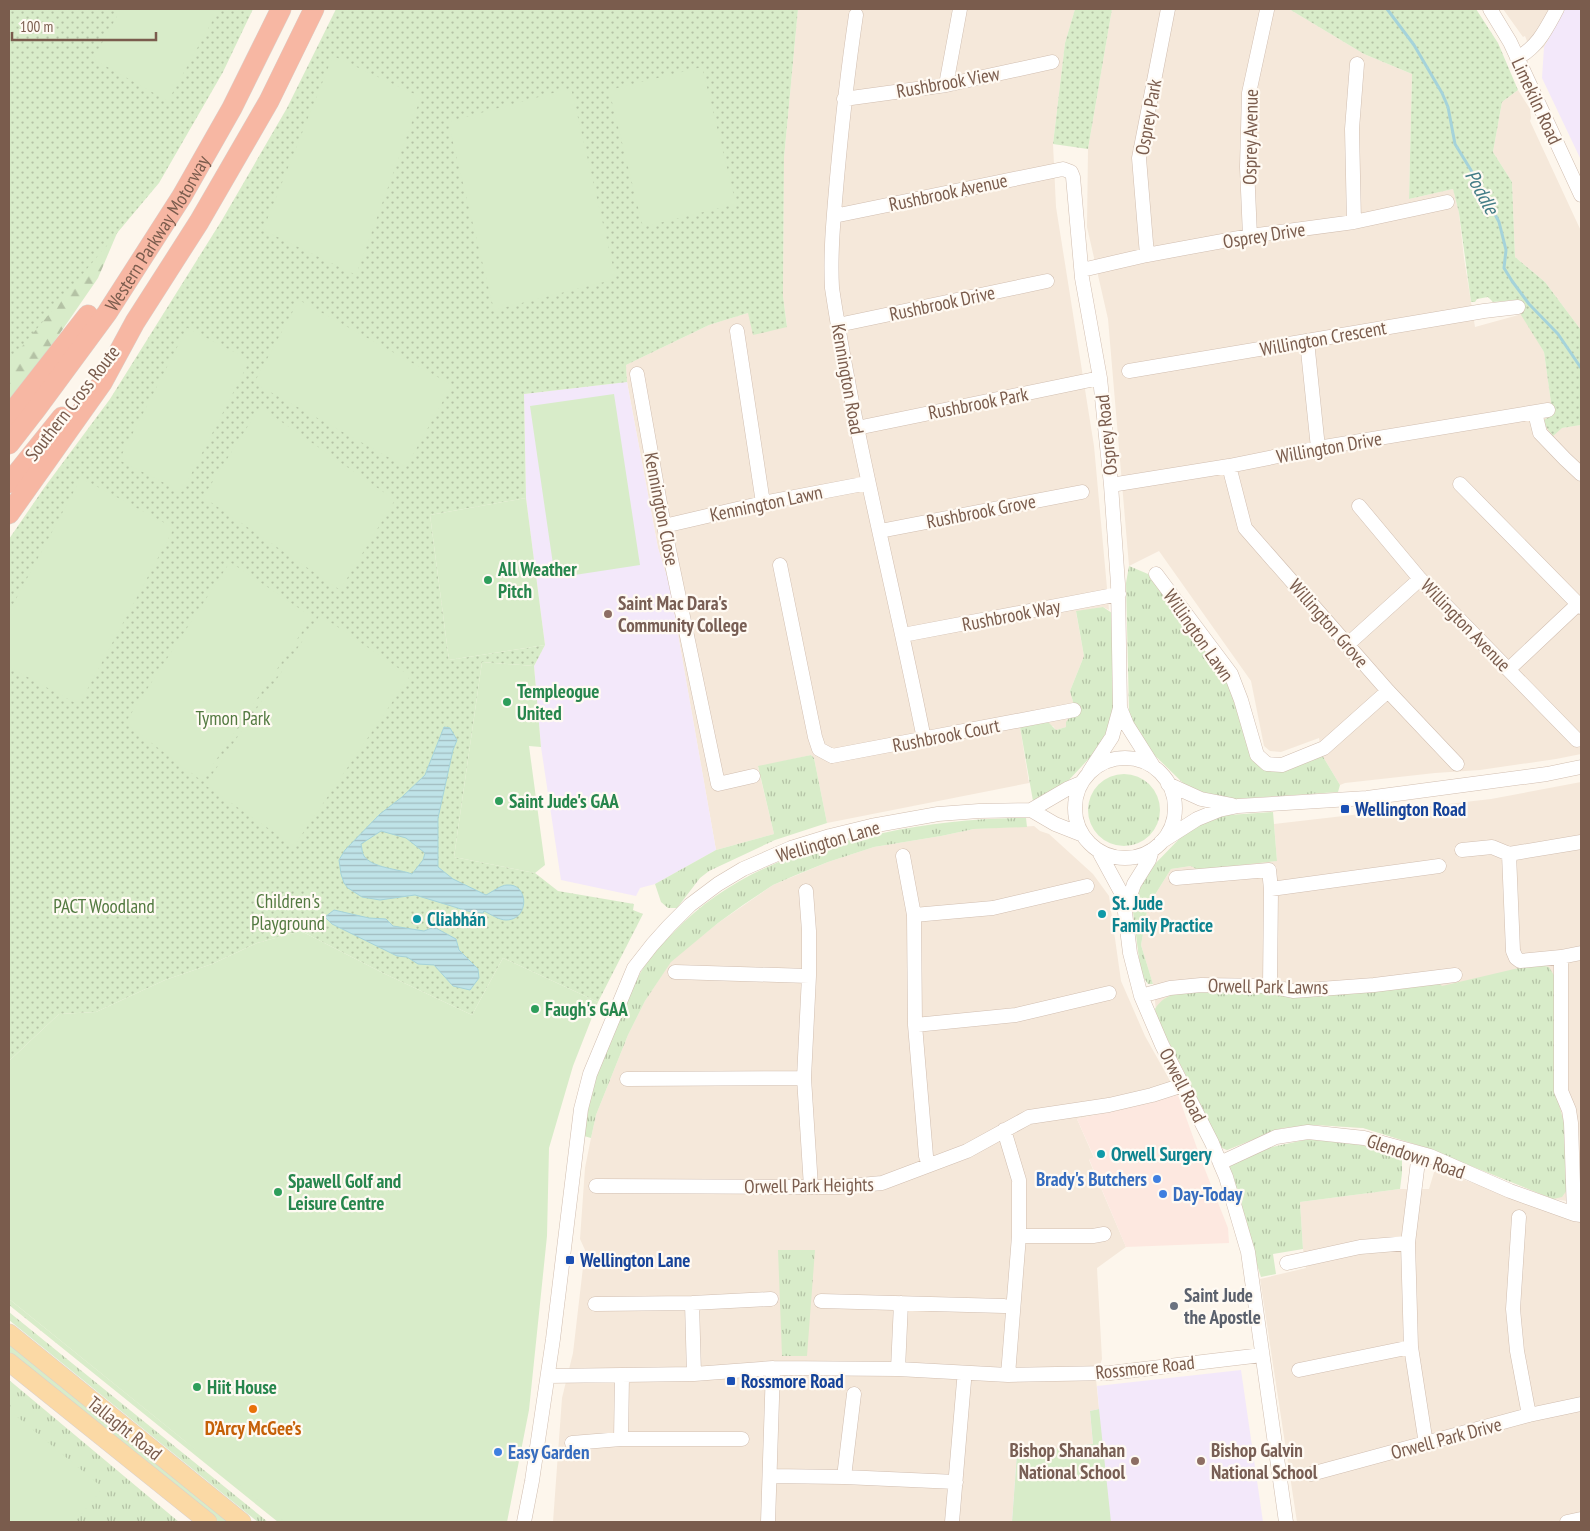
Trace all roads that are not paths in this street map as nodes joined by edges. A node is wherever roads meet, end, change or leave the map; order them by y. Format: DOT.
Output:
graph roads {
  1 [pos="281,9"];
  2 [pos="314,9"];
  3 [pos="960,9"];
  4 [pos="1168,9"];
  5 [pos="1490,9"];
  6 [pos="1557,9"];
  7 [pos="1266,10"];
  8 [pos="856,15"];
  9 [pos="1517,58"];
  10 [pos="1052,62"];
  11 [pos="1357,64"];
  12 [pos="946,85"];
  13 [pos="844,99"];
  14 [pos="1063,169"];
  15 [pos="1581,195"];
  16 [pos="1447,202"];
  17 [pos="834,216"];
  18 [pos="1354,222"];
  19 [pos="1250,236"];
  20 [pos="1147,255"];
  21 [pos="1082,270"];
  22 [pos="1047,281"];
  23 [pos="1518,307"];
  24 [pos="135,322"];
  25 [pos="838,325"];
  26 [pos="737,331"];
  27 [pos="1307,341"];
  28 [pos="1129,371"];
  29 [pos="637,374"];
  30 [pos="1100,378"];
  31 [pos="857,428"];
  32 [pos="12,432"];
  33 [pos="1318,448"];
  34 [pos="1229,466"];
  35 [pos="1581,474"];
  36 [pos="9,483"];
  37 [pos="868,483"];
  38 [pos="1460,484"];
  39 [pos="1111,485"];
  40 [pos="1082,492"];
  41 [pos="763,502"];
  42 [pos="1359,506"];
  43 [pos="9,514"];
  44 [pos="664,526"];
  45 [pos="880,531"];
  46 [pos="780,566"];
  47 [pos="1156,574"];
  48 [pos="1420,579"];
  49 [pos="1118,594"];
  50 [pos="1580,605"];
  51 [pos="903,635"];
  52 [pos="1347,645"];
  53 [pos="1509,669"];
  54 [pos="1388,691"];
  55 [pos="1120,708"];
  56 [pos="1074,710"];
  57 [pos="924,738"];
  58 [pos="1577,740"];
  59 [pos="1457,764"];
  60 [pos="1154,767"];
  61 [pos="1581,767"];
  62 [pos="753,776"];
  63 [pos="1085,778"];
  64 [pos="1168,784"];
  65 [pos="1238,806"];
  66 [pos="1031,810"];
  67 [pos="1083,835"];
  68 [pos="1581,842"];
  69 [pos="1156,846"];
  70 [pos="1098,850"];
  71 [pos="1462,850"];
  72 [pos="1509,854"];
  73 [pos="903,856"];
  74 [pos="1439,866"];
  75 [pos="1176,878"];
  76 [pos="1087,886"];
  77 [pos="1271,889"];
  78 [pos="806,891"];
  79 [pos="1125,914"];
  80 [pos="914,915"];
  81 [pos="1581,953"];
  82 [pos="1561,957"];
  83 [pos="675,972"];
  84 [pos="1455,975"];
  85 [pos="809,976"];
  86 [pos="1270,986"];
  87 [pos="1109,993"];
  88 [pos="1141,996"];
  89 [pos="915,1025"];
  90 [pos="804,1078"];
  91 [pos="627,1079"];
  92 [pos="1183,1085"];
  93 [pos="1575,1110"];
  94 [pos="1004,1130"];
  95 [pos="1418,1153"];
  96 [pos="1220,1162"];
  97 [pos="929,1166"];
  98 [pos="596,1186"];
  99 [pos="811,1187"];
  100 [pos="1578,1215"];
  101 [pos="1519,1217"];
  102 [pos="1104,1234"];
  103 [pos="1019,1236"];
  104 [pos="1408,1243"];
  105 [pos="1287,1263"];
  106 [pos="771,1299"];
  107 [pos="821,1301"];
  108 [pos="692,1303"];
  109 [pos="901,1303"];
  110 [pos="595,1304"];
  111 [pos="1004,1306"];
  112 [pos="9,1333"];
  113 [pos="1411,1347"];
  114 [pos="1262,1355"];
  115 [pos="9,1362"];
  116 [pos="773,1368"];
  117 [pos="898,1369"];
  118 [pos="1300,1370"];
  119 [pos="694,1374"];
  120 [pos="1008,1375"];
  121 [pos="548,1376"];
  122 [pos="622,1376"];
  123 [pos="964,1381"];
  124 [pos="854,1394"];
  125 [pos="1581,1404"];
  126 [pos="1529,1415"];
  127 [pos="622,1439"];
  128 [pos="742,1439"];
  129 [pos="572,1443"];
  130 [pos="1426,1444"];
  131 [pos="1311,1474"];
  132 [pos="770,1476"];
  133 [pos="844,1477"];
  134 [pos="956,1482"];
  135 [pos="1581,1519"];
  136 [pos="208,1522"];
  137 [pos="242,1522"];
  138 [pos="524,1522"];
  139 [pos="768,1522"];
  140 [pos="952,1522"];
  141 [pos="1286,1522"];
  142 [pos="1567,1522"];
  1 -- 32 [label="highway, Western Parkway Motorway"];
  2 -- 24 [label="highway, Western Parkway Motorway"];
  3 -- 12 [label="street"];
  4 -- 20 [label="street, Osprey Park"];
  5 -- 9 [label="street, Limekiln Road"];
  6 -- 9 [label="street"];
  7 -- 19 [label="street, Osprey Avenue"];
  8 -- 13 [label="street, Kennington Road"];
  9 -- 15 [label="street, Limekiln Road"];
  10 -- 12 [label="street, Rushbrook View"];
  11 -- 18 [label="street"];
  12 -- 13 [label="street, Rushbrook View"];
  13 -- 17 [label="street, Kennington Road"];
  14 -- 17 [label="street, Rushbrook Avenue"];
  14 -- 21 [label="street, Osprey Road"];
  16 -- 18 [label="street, Osprey Drive"];
  17 -- 25 [label="street, Kennington Road"];
  18 -- 19 [label="street, Osprey Drive"];
  19 -- 20 [label="street, Osprey Drive"];
  20 -- 21 [label="street, Osprey Drive"];
  21 -- 30 [label="street, Osprey Road"];
  22 -- 25 [label="street, Rushbrook Drive"];
  23 -- 27 [label="street, Willington Crescent"];
  24 -- 36 [label="highway, Southern Cross Route"];
  24 -- 43 [label="highway"];
  25 -- 31 [label="street, Kennington Road"];
  26 -- 41 [label="street"];
  27 -- 28 [label="street, Willington Crescent"];
  27 -- 33 [label="street"];
  29 -- 44 [label="street, Kennington Close"];
  30 -- 31 [label="street, Rushbrook Park"];
  30 -- 39 [label="street, Osprey Road"];
  31 -- 37 [label="street, Kennington Road"];
  33 -- 34 [label="street, Willington Drive"];
  33 -- 35 [label="street, Willington Drive"];
  34 -- 39 [label="street, Willington Drive"];
  34 -- 52 [label="street, Willington Grove"];
  37 -- 41 [label="street, Kennington Lawn"];
  37 -- 45 [label="street, Kennington Road"];
  38 -- 50 [label="street"];
  39 -- 49 [label="street, Osprey Road"];
  40 -- 45 [label="street, Rushbrook Grove"];
  41 -- 44 [label="street, Kennington Lawn"];
  42 -- 48 [label="street, Willington Avenue"];
  44 -- 62 [label="street, Kennington Close"];
  45 -- 51 [label="street, Kennington Road"];
  46 -- 57 [label="street, Rushbrook Court"];
  47 -- 54 [label="street, Willington Lawn"];
  48 -- 52 [label="street"];
  48 -- 53 [label="street, Willington Avenue"];
  49 -- 51 [label="street, Rushbrook Way"];
  49 -- 55 [label="street, Osprey Road"];
  50 -- 53 [label="street"];
  51 -- 57 [label="street, Kennington Road"];
  52 -- 54 [label="street, Willington Grove"];
  53 -- 58 [label="street, Willington Avenue"];
  54 -- 59 [label="street, Willington Grove"];
  55 -- 60 [label="street, Osprey Road"];
  55 -- 63 [label="street, Osprey Road"];
  56 -- 57 [label="street, Rushbrook Court"];
  60 -- 63 [label="street"];
  60 -- 64 [label="street"];
  61 -- 65 [label="street"];
  63 -- 66 [label="street, Wellington Lane"];
  63 -- 67 [label="street"];
  64 -- 65 [label="street"];
  64 -- 69 [label="street"];
  65 -- 69 [label="street"];
  66 -- 67 [label="street"];
  66 -- 121 [label="street, Wellington Lane"];
  67 -- 70 [label="street"];
  68 -- 72 [label="street"];
  69 -- 70 [label="street"];
  69 -- 79 [label="street, Orwell Road"];
  70 -- 79 [label="street, Orwell Road"];
  71 -- 72 [label="street"];
  72 -- 82 [label="street"];
  73 -- 80 [label="street"];
  74 -- 77 [label="street"];
  75 -- 77 [label="street"];
  76 -- 80 [label="street"];
  77 -- 86 [label="street"];
  78 -- 85 [label="street"];
  79 -- 88 [label="street, Orwell Road"];
  80 -- 89 [label="street"];
  81 -- 82 [label="street"];
  82 -- 93 [label="street"];
  83 -- 85 [label="street"];
  84 -- 86 [label="street, Orwell Park Lawns"];
  85 -- 90 [label="street"];
  86 -- 88 [label="street, Orwell Park Lawns"];
  87 -- 89 [label="street"];
  88 -- 92 [label="street, Orwell Road"];
  89 -- 97 [label="street"];
  90 -- 91 [label="street"];
  90 -- 99 [label="street"];
  92 -- 94 [label="street, Orwell Park Heights"];
  92 -- 96 [label="street, Orwell Road"];
  93 -- 100 [label="street"];
  94 -- 97 [label="street, Orwell Park Heights"];
  94 -- 103 [label="street"];
  95 -- 96 [label="street, Glendown Road"];
  95 -- 100 [label="street, Glendown Road"];
  95 -- 104 [label="street"];
  96 -- 114 [label="street, Orwell Road"];
  97 -- 99 [label="street, Orwell Park Heights"];
  98 -- 99 [label="street, Orwell Park Heights"];
  101 -- 126 [label="street"];
  102 -- 103 [label="street"];
  103 -- 120 [label="street"];
  104 -- 105 [label="street"];
  104 -- 113 [label="street"];
  106 -- 108 [label="street"];
  107 -- 109 [label="street"];
  108 -- 110 [label="street"];
  108 -- 119 [label="street"];
  109 -- 111 [label="street"];
  109 -- 117 [label="street"];
  112 -- 137 [label="main road, Tallaght Road"];
  113 -- 118 [label="street"];
  113 -- 130 [label="street"];
  114 -- 120 [label="street, Rossmore Road"];
  114 -- 141 [label="street, Orwell Road"];
  115 -- 136 [label="main road, Tallaght Road"];
  116 -- 117 [label="street, Rossmore Road"];
  116 -- 119 [label="street, Rossmore Road"];
  116 -- 132 [label="street"];
  117 -- 120 [label="street, Rossmore Road"];
  119 -- 122 [label="street, Rossmore Road"];
  121 -- 122 [label="street, Rossmore Road"];
  121 -- 138 [label="street, Wellington Lane"];
  122 -- 127 [label="street"];
  123 -- 134 [label="street"];
  124 -- 133 [label="street"];
  125 -- 126 [label="street, Orwell Park Drive"];
  126 -- 130 [label="street, Orwell Park Drive"];
  127 -- 128 [label="street"];
  127 -- 129 [label="street"];
  130 -- 131 [label="street, Orwell Park Drive"];
  132 -- 133 [label="street"];
  132 -- 139 [label="street"];
  133 -- 134 [label="street"];
  134 -- 140 [label="street"];
  135 -- 142 [label="street"];
}
